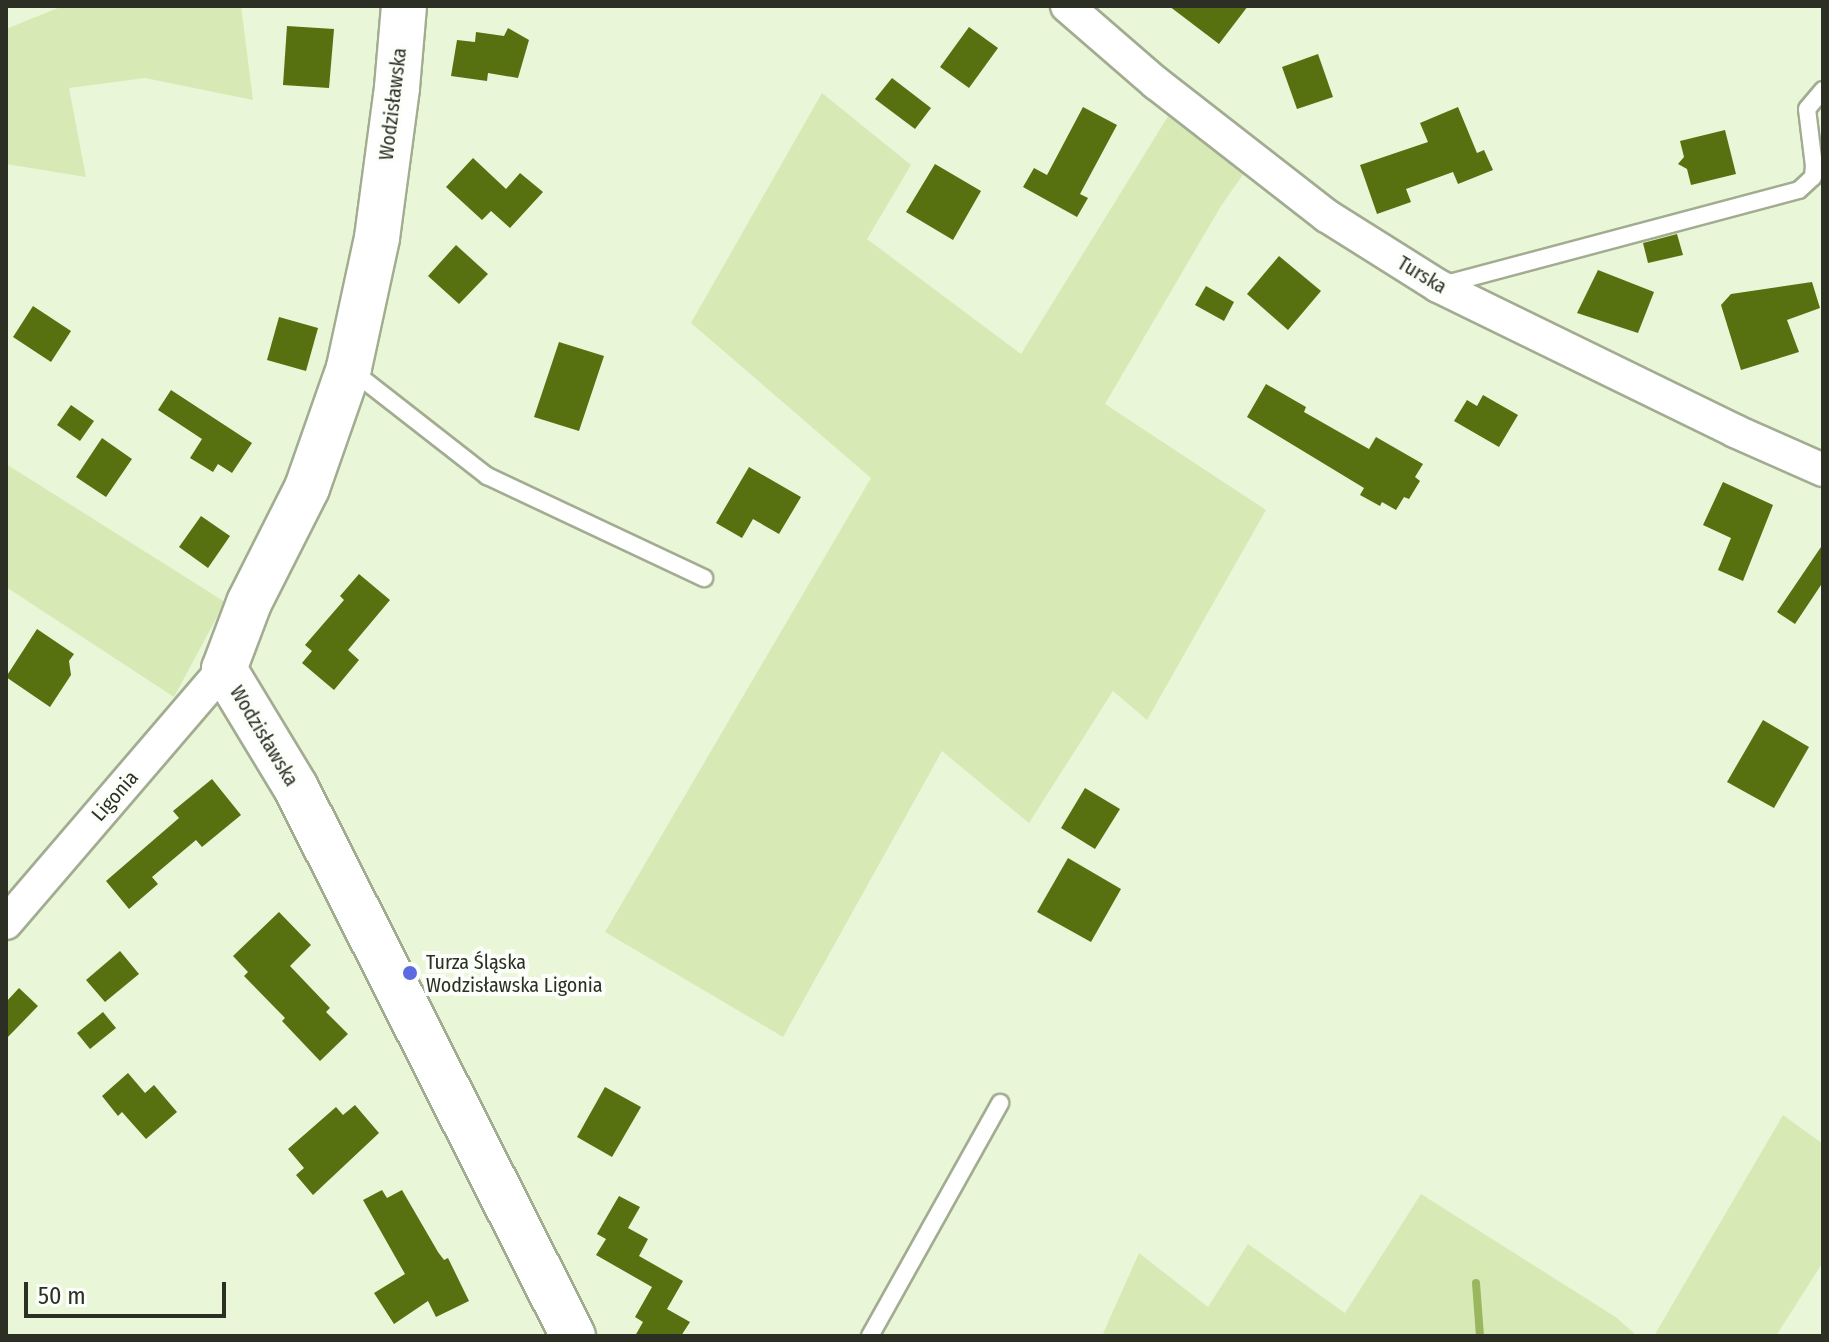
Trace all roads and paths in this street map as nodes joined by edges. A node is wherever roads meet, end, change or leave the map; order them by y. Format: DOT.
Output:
graph roads {
  1 [pos="404,6"];
  2 [pos="1067,6"];
  3 [pos="1823,90"];
  4 [pos="1438,286"];
  5 [pos="349,368"];
  6 [pos="1823,470"];
  7 [pos="704,578"];
  8 [pos="224,669"];
  9 [pos="6,923"];
  10 [pos="1000,1103"];
  11 [pos="573,1336"];
  12 [pos="870,1336"];
  1 -- 5 [label="street, Wodzisławska"];
  2 -- 4 [label="street, Turska"];
  3 -- 4 [label="lane"];
  4 -- 6 [label="street, Turska"];
  5 -- 7 [label="lane"];
  5 -- 8 [label="street, Wodzisławska"];
  8 -- 9 [label="street, Ligonia"];
  8 -- 11 [label="street, Wodzisławska"];
  10 -- 12 [label="lane"];
}
